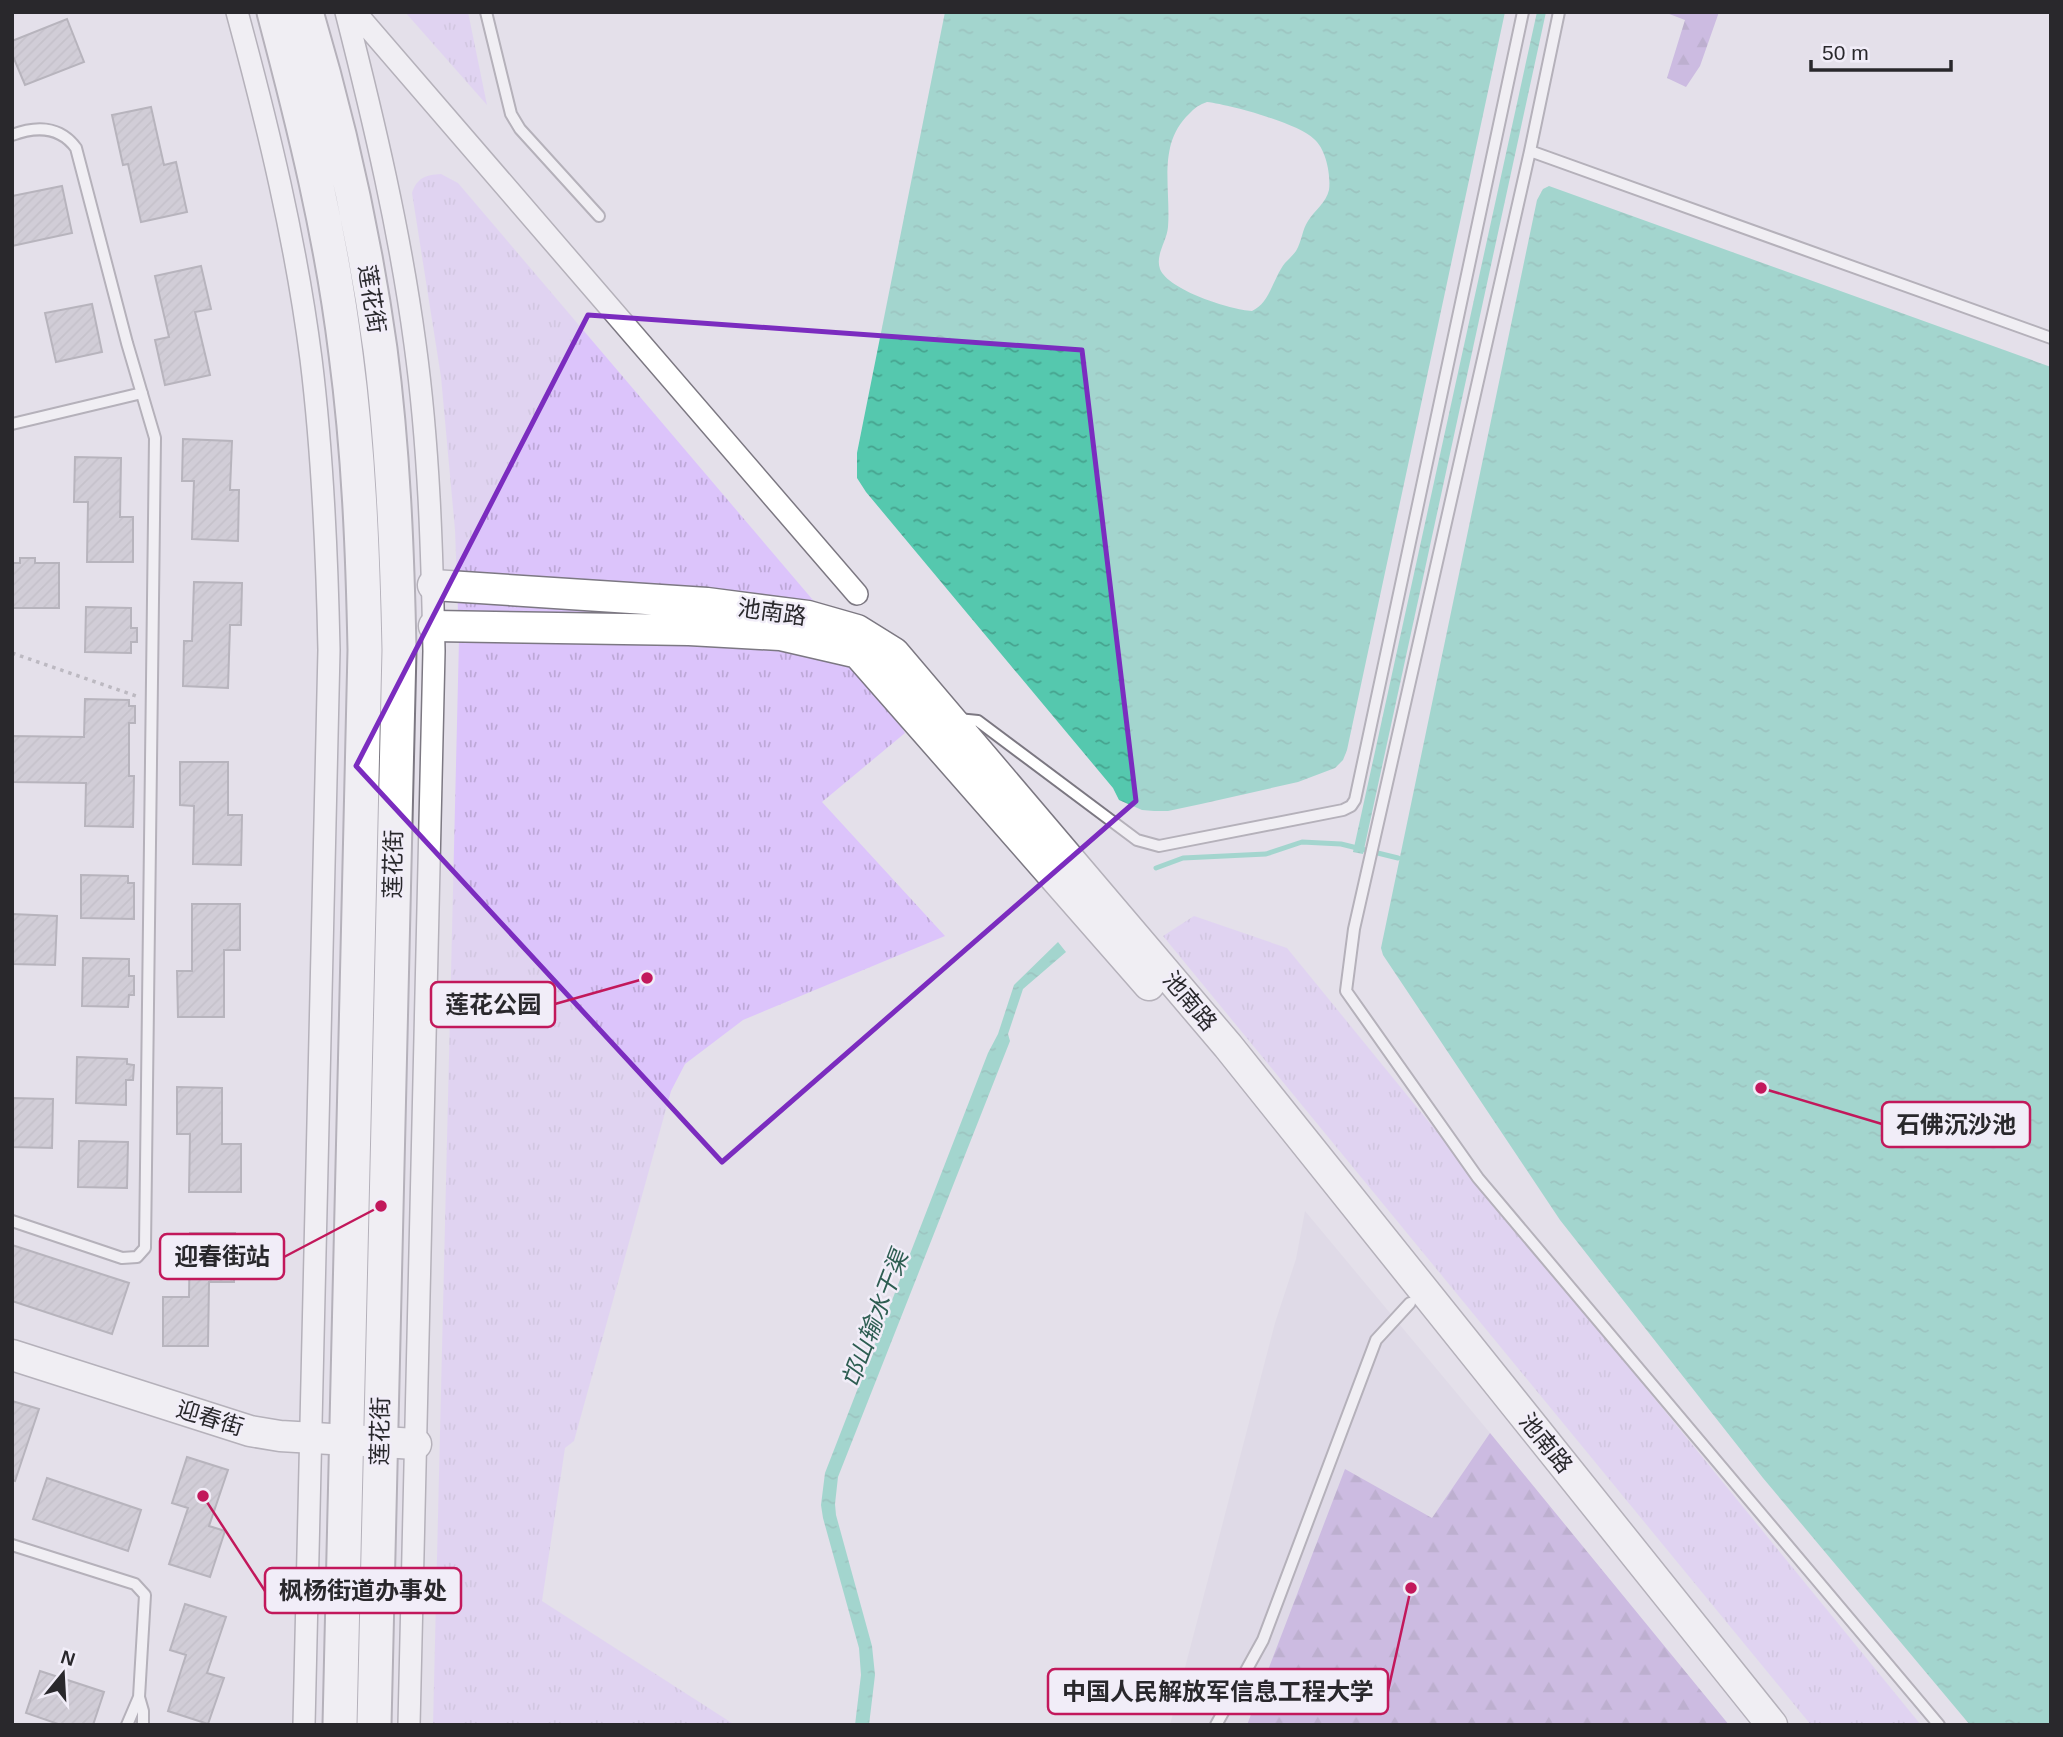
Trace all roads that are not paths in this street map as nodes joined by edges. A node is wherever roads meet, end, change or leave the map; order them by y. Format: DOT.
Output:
graph roads {
  1 [pos="237,12"];
  2 [pos="274,12"];
  3 [pos="306,12"];
  4 [pos="346,12"];
  5 [pos="355,12"];
  6 [pos="486,12"];
  7 [pos="1523,12"];
  8 [pos="1559,12"];
  9 [pos="12,135"];
  10 [pos="1530,151"];
  11 [pos="599,216"];
  12 [pos="2051,338"];
  13 [pos="142,393"];
  14 [pos="12,424"];
  15 [pos="433,584"];
  16 [pos="858,594"];
  17 [pos="434,626"];
  18 [pos="952,722"];
  19 [pos="12,1221"];
  20 [pos="1410,1303"];
  21 [pos="12,1356"];
  22 [pos="310,1438"];
  23 [pos="346,1440"];
  24 [pos="380,1442"];
  25 [pos="416,1444"];
  26 [pos="12,1545"];
  27 [pos="139,1697"];
  28 [pos="127,1725"];
  29 [pos="143,1725"];
  30 [pos="304,1725"];
  31 [pos="340,1725"];
  32 [pos="374,1725"];
  33 [pos="409,1725"];
  34 [pos="1216,1725"];
  35 [pos="1748,1725"];
  36 [pos="1772,1725"];
  37 [pos="1939,1725"];
  1 -- 22 [label="street"];
  2 -- 23 [label="main road, 莲花街"];
  3 -- 24 [label="main road, 莲花街"];
  4 -- 15 [label="street, 莲花街"];
  5 -- 16 [label="street"];
  6 -- 11 [label="lane"];
  7 -- 18 [label="lane"];
  8 -- 10 [label="lane"];
  9 -- 13 [label="lane"];
  10 -- 12 [label="lane"];
  10 -- 37 [label="lane"];
  13 -- 14 [label="lane"];
  13 -- 19 [label="lane"];
  15 -- 17 [label="street, 莲花街"];
  15 -- 18 [label="street, 池南路"];
  17 -- 20 [label="street, 池南路"];
  17 -- 25 [label="street, 莲花街"];
  18 -- 36 [label="street, 池南路"];
  20 -- 34 [label="lane"];
  20 -- 35 [label="street, 池南路"];
  21 -- 22 [label="street, 迎春街"];
  22 -- 23 [label="street, 迎春街"];
  22 -- 30 [label="street"];
  23 -- 24 [label="street, 迎春街"];
  23 -- 31 [label="main road, 莲花街"];
  24 -- 25 [label="street, 迎春街"];
  24 -- 32 [label="main road, 莲花街"];
  25 -- 33 [label="street, 莲花街"];
  26 -- 27 [label="lane"];
  27 -- 28 [label="lane"];
  27 -- 29 [label="lane"];
}
